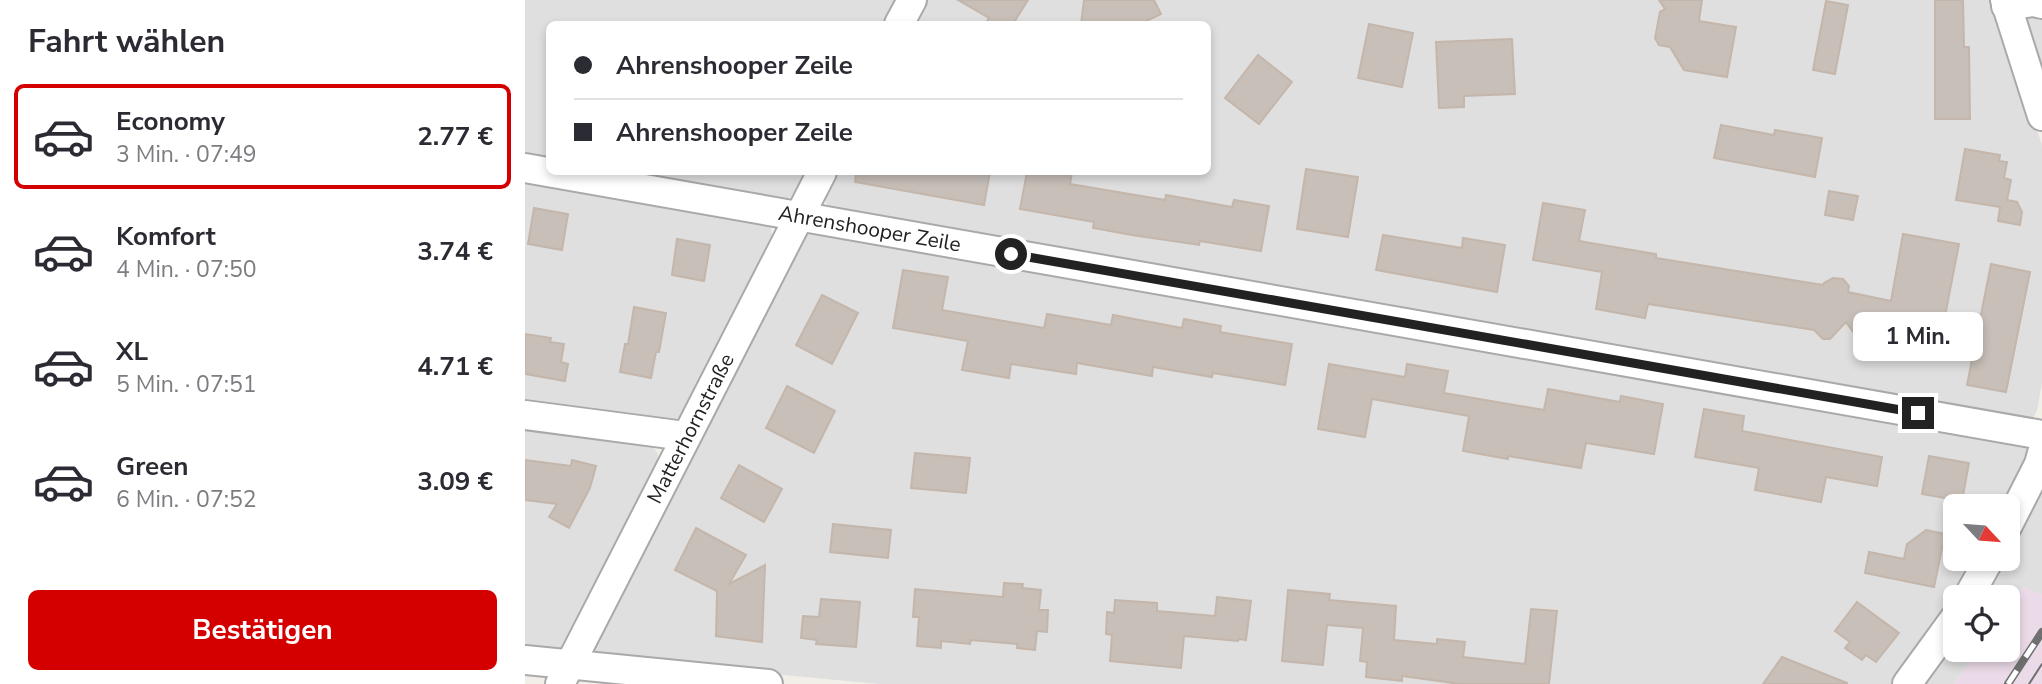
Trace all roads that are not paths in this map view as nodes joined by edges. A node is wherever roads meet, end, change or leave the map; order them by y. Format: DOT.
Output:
graph roads {
  1 [pos="912,0"];
  2 [pos="2005,3"];
  3 [pos="2042,4"];
  4 [pos="901,21"];
  5 [pos="2042,116"];
  6 [pos="525,168"];
  7 [pos="546,172"];
  8 [pos="565,175"];
  9 [pos="820,175"];
  10 [pos="800,216"];
  11 [pos="525,415"];
  12 [pos="2042,435"];
  13 [pos="685,436"];
  14 [pos="2042,453"];
  15 [pos="2020,501"];
  16 [pos="1943,634"];
  17 [pos="525,660"];
  18 [pos="565,674"];
  19 [pos="768,684"];
  20 [pos="1907,684"];
  1 -- 4 [label="street"];
  2 -- 3 [label="street"];
  2 -- 5 [label="street"];
  6 -- 7 [label="street, Ahrenshooper Zeile"];
  8 -- 10 [label="street, Ahrenshooper Zeile"];
  9 -- 10 [label="street, Matterhornstraße"];
  10 -- 12 [label="street, Ahrenshooper Zeile"];
  10 -- 13 [label="street, Matterhornstraße"];
  11 -- 13 [label="street"];
  13 -- 18 [label="street, Matterhornstraße"];
  14 -- 15 [label="street"];
  16 -- 20 [label="street"];
  17 -- 18 [label="street"];
  18 -- 19 [label="street"];
}
